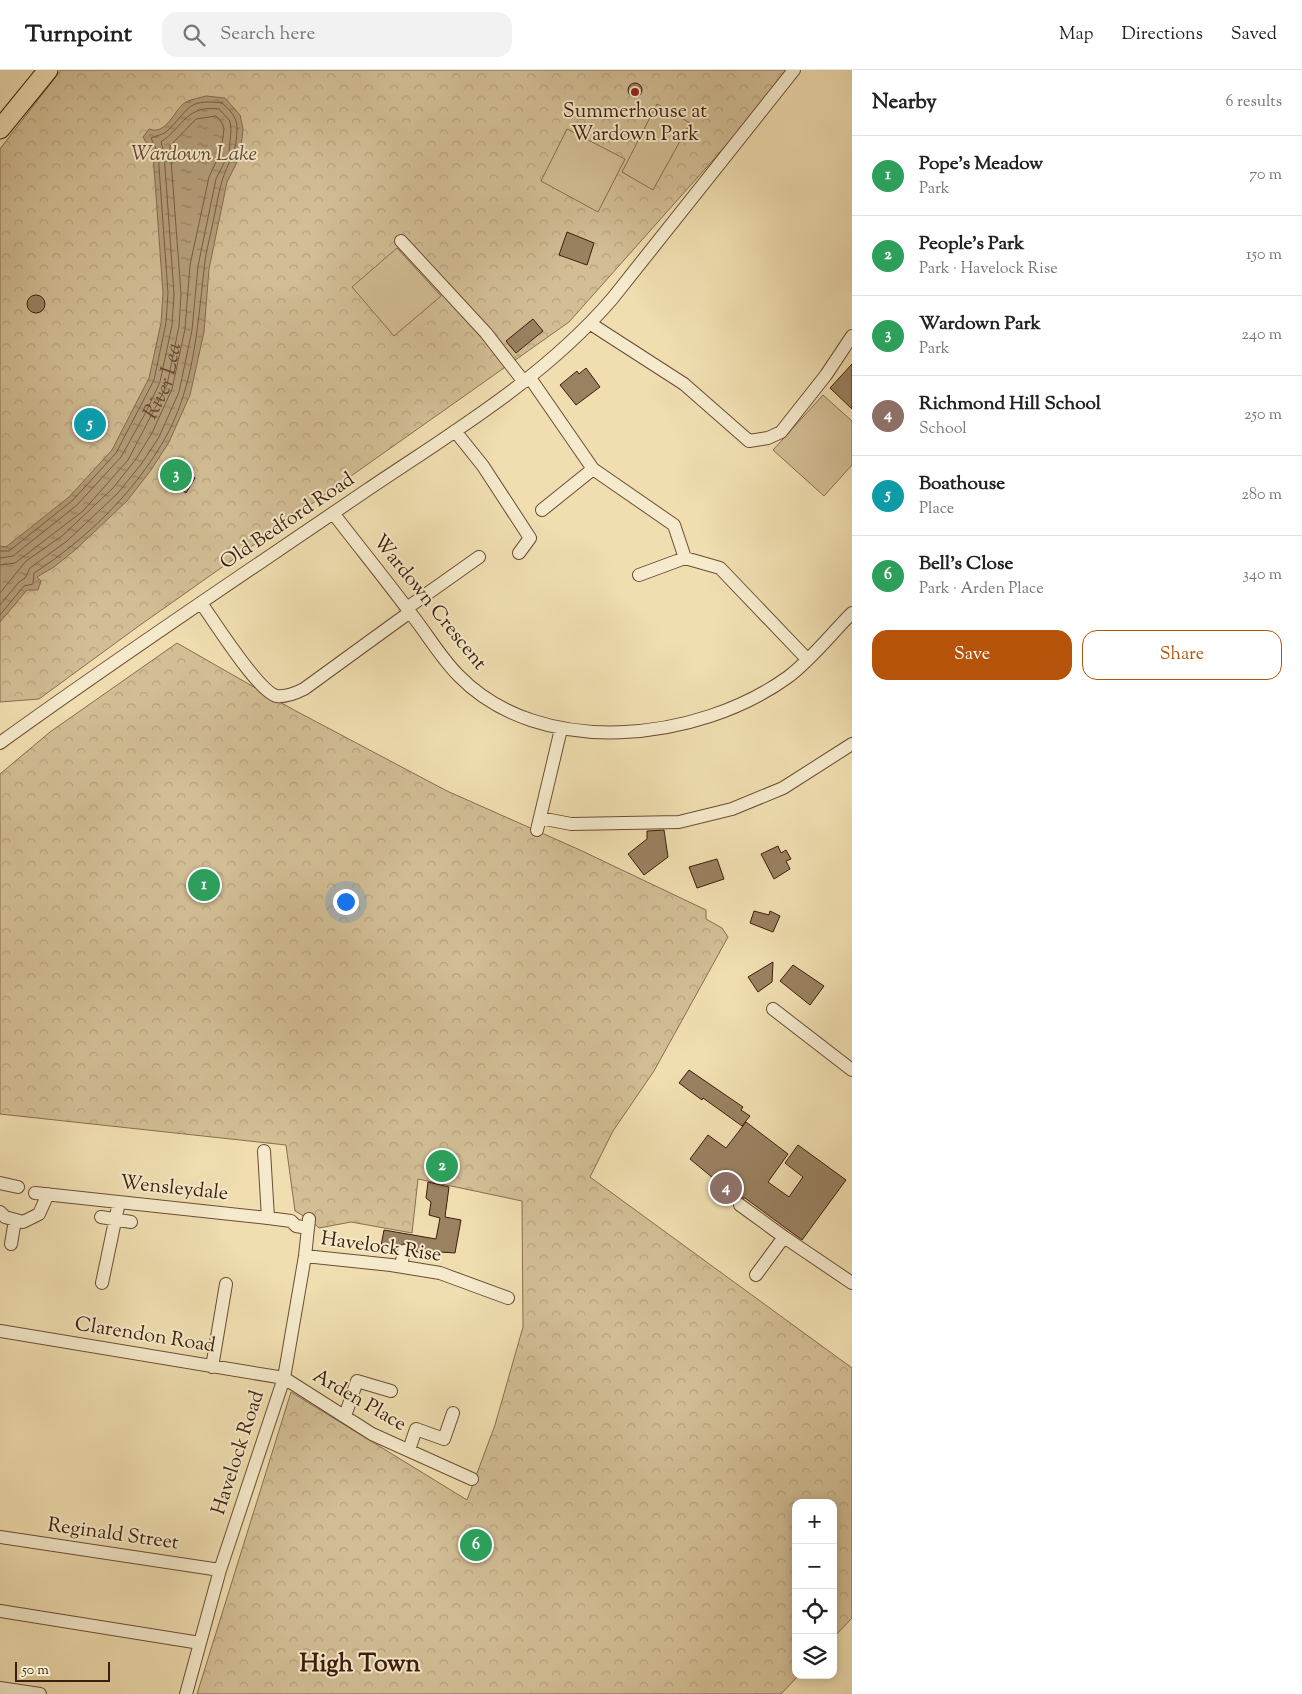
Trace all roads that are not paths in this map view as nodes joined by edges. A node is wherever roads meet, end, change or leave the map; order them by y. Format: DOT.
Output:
graph roads {
  1 [pos="48,70"];
  2 [pos="791,71"];
  3 [pos="0,129"];
  4 [pos="401,241"];
  5 [pos="591,324"];
  6 [pos="852,336"];
  7 [pos="527,380"];
  8 [pos="455,431"];
  9 [pos="593,469"];
  10 [pos="542,510"];
  11 [pos="333,513"];
  12 [pos="519,554"];
  13 [pos="479,557"];
  14 [pos="686,558"];
  15 [pos="639,575"];
  16 [pos="201,603"];
  17 [pos="409,610"];
  18 [pos="852,613"];
  19 [pos="806,659"];
  20 [pos="560,729"];
  21 [pos="0,743"];
  22 [pos="852,744"];
  23 [pos="773,1008"];
  24 [pos="852,1070"];
  25 [pos="264,1151"];
  26 [pos="0,1182"];
  27 [pos="18,1187"];
  28 [pos="120,1202"];
  29 [pos="740,1205"];
  30 [pos="0,1212"];
  31 [pos="101,1217"];
  32 [pos="268,1218"];
  33 [pos="15,1220"];
  34 [pos="116,1220"];
  35 [pos="131,1222"];
  36 [pos="308,1224"];
  37 [pos="784,1237"];
  38 [pos="11,1244"];
  39 [pos="404,1251"];
  40 [pos="305,1256"];
  41 [pos="443,1260"];
  42 [pos="401,1266"];
  43 [pos="440,1273"];
  44 [pos="756,1274"];
  45 [pos="102,1283"];
  46 [pos="852,1283"];
  47 [pos="226,1284"];
  48 [pos="508,1298"];
  49 [pos="0,1331"];
  50 [pos="212,1366"];
  51 [pos="284,1378"];
  52 [pos="391,1391"];
  53 [pos="453,1413"];
  54 [pos="345,1416"];
  55 [pos="409,1450"];
  56 [pos="472,1479"];
  57 [pos="0,1537"];
  58 [pos="220,1570"];
  59 [pos="0,1611"];
  60 [pos="200,1643"];
  61 [pos="0,1688"];
  62 [pos="40,1694"];
  63 [pos="186,1694"];
  1 -- 3 [label="highway"];
  2 -- 5 [label="street, Old Bedford Road"];
  4 -- 7 [label="street"];
  5 -- 6 [label="street"];
  5 -- 7 [label="street, Old Bedford Road"];
  7 -- 8 [label="street, Old Bedford Road"];
  7 -- 9 [label="street"];
  8 -- 11 [label="street, Old Bedford Road"];
  8 -- 12 [label="street"];
  9 -- 10 [label="street"];
  9 -- 14 [label="street"];
  11 -- 16 [label="street, Old Bedford Road"];
  11 -- 17 [label="street, Wardown Crescent"];
  13 -- 17 [label="street"];
  14 -- 15 [label="street"];
  14 -- 19 [label="street"];
  16 -- 17 [label="street"];
  16 -- 21 [label="street, Old Bedford Road"];
  17 -- 20 [label="street, Wardown Crescent"];
  18 -- 19 [label="street, Wardown Crescent"];
  19 -- 20 [label="street, Wardown Crescent"];
  20 -- 22 [label="street"];
  23 -- 24 [label="street"];
  25 -- 32 [label="street"];
  26 -- 27 [label="street"];
  28 -- 32 [label="street, Wensleydale"];
  28 -- 33 [label="street, Wensleydale"];
  28 -- 34 [label="street"];
  29 -- 37 [label="street"];
  30 -- 33 [label="street"];
  31 -- 34 [label="street"];
  32 -- 36 [label="street, Wensleydale"];
  33 -- 38 [label="street"];
  34 -- 35 [label="street"];
  34 -- 45 [label="street"];
  36 -- 40 [label="street, Havelock Road"];
  37 -- 44 [label="street"];
  37 -- 46 [label="street"];
  39 -- 42 [label="street"];
  40 -- 42 [label="street, Havelock Rise"];
  40 -- 51 [label="street, Havelock Road"];
  41 -- 43 [label="street"];
  42 -- 43 [label="street, Havelock Rise"];
  43 -- 48 [label="street, Havelock Rise"];
  47 -- 50 [label="street"];
  49 -- 50 [label="street, Clarendon Road"];
  50 -- 51 [label="street, Clarendon Road"];
  51 -- 54 [label="street, Arden Place"];
  51 -- 58 [label="street, Havelock Road"];
  52 -- 54 [label="street"];
  53 -- 55 [label="street"];
  54 -- 55 [label="street, Arden Place"];
  55 -- 56 [label="street, Arden Place"];
  57 -- 58 [label="street, Reginald Street"];
  58 -- 60 [label="street, Havelock Road"];
  59 -- 60 [label="street"];
  60 -- 63 [label="street, Havelock Road"];
  61 -- 62 [label="street"];
}
